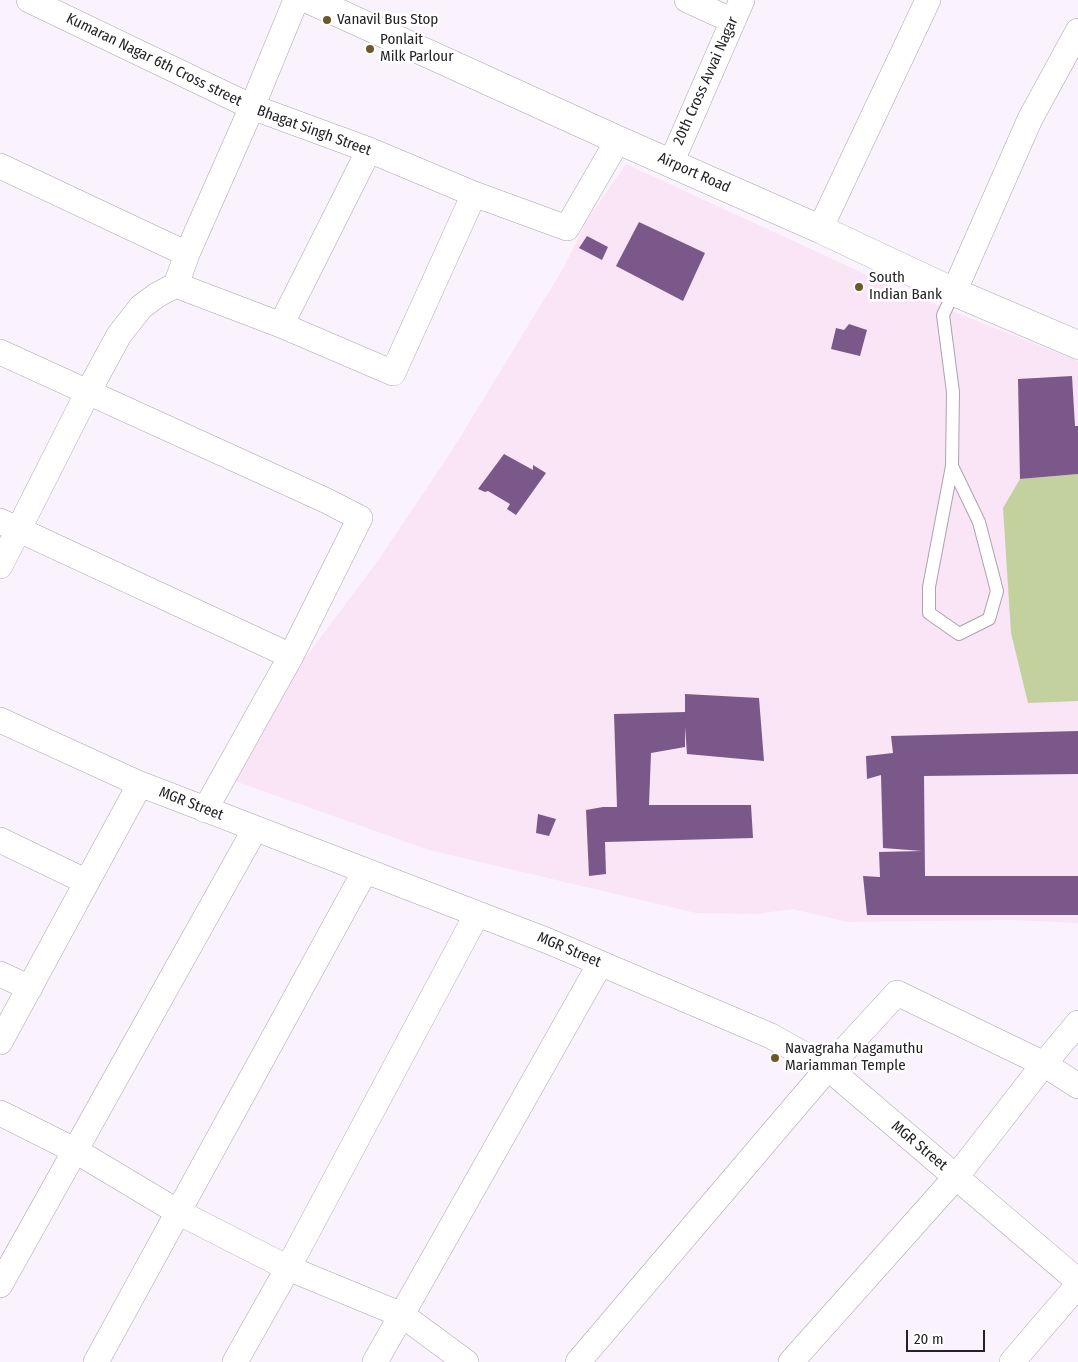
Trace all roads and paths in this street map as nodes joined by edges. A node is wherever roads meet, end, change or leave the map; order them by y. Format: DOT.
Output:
graph roads {
  1 [pos="29,0"];
  2 [pos="296,0"];
  3 [pos="310,0"];
  4 [pos="687,0"];
  5 [pos="928,0"];
  6 [pos="737,10"];
  7 [pos="1078,31"];
  8 [pos="252,107"];
  9 [pos="618,140"];
  10 [pos="368,150"];
  11 [pos="671,163"];
  12 [pos="0,166"];
  13 [pos="474,194"];
  14 [pos="820,229"];
  15 [pos="187,254"];
  16 [pos="176,285"];
  17 [pos="954,292"];
  18 [pos="281,325"];
  19 [pos="1078,345"];
  20 [pos="0,352"];
  21 [pos="88,392"];
  22 [pos="952,466"];
  23 [pos="9,525"];
  24 [pos="0,566"];
  25 [pos="291,656"];
  26 [pos="0,720"];
  27 [pos="140,784"];
  28 [pos="205,810"];
  29 [pos="255,829"];
  30 [pos="0,840"];
  31 [pos="365,871"];
  32 [pos="87,882"];
  33 [pos="477,914"];
  34 [pos="600,964"];
  35 [pos="0,974"];
  36 [pos="30,988"];
  37 [pos="1078,1023"];
  38 [pos="0,1042"];
  39 [pos="1044,1064"];
  40 [pos="828,1068"];
  41 [pos="1078,1086"];
  42 [pos="0,1113"];
  43 [pos="76,1151"];
  44 [pos="956,1177"];
  45 [pos="178,1212"];
  46 [pos="288,1268"];
  47 [pos="1078,1283"];
  48 [pos="0,1286"];
  49 [pos="402,1315"];
  50 [pos="96,1362"];
  51 [pos="235,1362"];
  52 [pos="375,1362"];
  53 [pos="466,1362"];
  54 [pos="578,1362"];
  55 [pos="791,1362"];
  56 [pos="1012,1362"];
  1 -- 8 [label="street, Kumaran Nagar 6th Cross street"];
  2 -- 8 [label="street"];
  3 -- 9 [label="street, Airport Road"];
  4 -- 6 [label="street"];
  5 -- 14 [label="street"];
  6 -- 11 [label="street, 20th Cross Avvai Nagar"];
  7 -- 17 [label="street"];
  8 -- 10 [label="street, Bhagat Singh Street"];
  8 -- 15 [label="street, Bhagat Singh Street"];
  9 -- 11 [label="street, Airport Road"];
  9 -- 13 [label="street, Bhagat Singh Street"];
  10 -- 13 [label="street, Bhagat Singh Street"];
  10 -- 18 [label="street"];
  11 -- 14 [label="street, Airport Road"];
  12 -- 15 [label="street"];
  13 -- 18 [label="street"];
  14 -- 17 [label="street, Airport Road"];
  15 -- 16 [label="street, Bhagat Singh Street"];
  16 -- 18 [label="street"];
  16 -- 21 [label="street"];
  17 -- 19 [label="street, Airport Road"];
  17 -- 22 [label="lane"];
  20 -- 21 [label="street"];
  21 -- 23 [label="street"];
  21 -- 25 [label="street"];
  22 -- 22 [label="lane"];
  23 -- 24 [label="street"];
  23 -- 25 [label="street"];
  25 -- 28 [label="street"];
  26 -- 27 [label="street, MGR Street"];
  27 -- 28 [label="street, MGR Street"];
  27 -- 32 [label="street"];
  28 -- 29 [label="street, MGR Street"];
  29 -- 31 [label="street, MGR Street"];
  29 -- 43 [label="street"];
  30 -- 32 [label="street"];
  31 -- 33 [label="street, MGR Street"];
  31 -- 45 [label="street"];
  32 -- 36 [label="street"];
  33 -- 34 [label="street, MGR Street"];
  33 -- 46 [label="street"];
  34 -- 40 [label="street, MGR Street"];
  34 -- 49 [label="street"];
  35 -- 36 [label="street"];
  36 -- 38 [label="street"];
  37 -- 39 [label="street"];
  39 -- 40 [label="street"];
  39 -- 41 [label="street"];
  39 -- 44 [label="street"];
  40 -- 44 [label="street, MGR Street"];
  40 -- 54 [label="street"];
  42 -- 43 [label="street"];
  43 -- 45 [label="street"];
  43 -- 48 [label="street"];
  44 -- 47 [label="street, MGR Street"];
  44 -- 55 [label="street"];
  45 -- 46 [label="street"];
  45 -- 50 [label="street"];
  46 -- 49 [label="street"];
  46 -- 51 [label="street"];
  47 -- 56 [label="street"];
  49 -- 52 [label="street"];
  49 -- 53 [label="street"];
}
